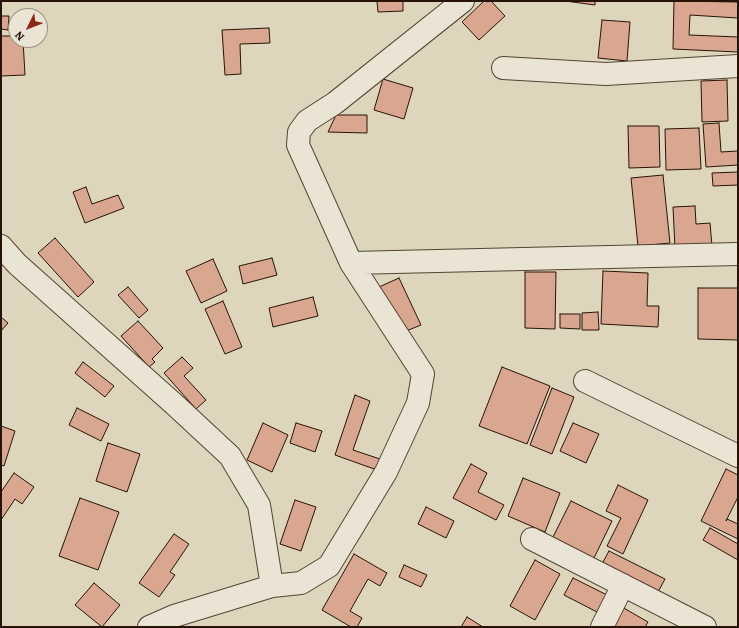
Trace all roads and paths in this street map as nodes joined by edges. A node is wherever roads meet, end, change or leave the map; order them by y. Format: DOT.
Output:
graph roads {
  1 [pos="463,1"];
  2 [pos="738,66"];
  3 [pos="503,68"];
  4 [pos="1,246"];
  5 [pos="738,254"];
  6 [pos="351,263"];
  7 [pos="585,381"];
  8 [pos="738,456"];
  9 [pos="532,539"];
  10 [pos="622,585"];
  11 [pos="272,586"];
  12 [pos="149,627"];
  13 [pos="602,627"];
  14 [pos="705,627"];
  1 -- 6 [label="street"];
  2 -- 3 [label="street"];
  4 -- 11 [label="street"];
  5 -- 6 [label="street"];
  6 -- 11 [label="street"];
  7 -- 8 [label="street"];
  9 -- 10 [label="street"];
  10 -- 13 [label="street"];
  10 -- 14 [label="street"];
  11 -- 12 [label="street"];
}
